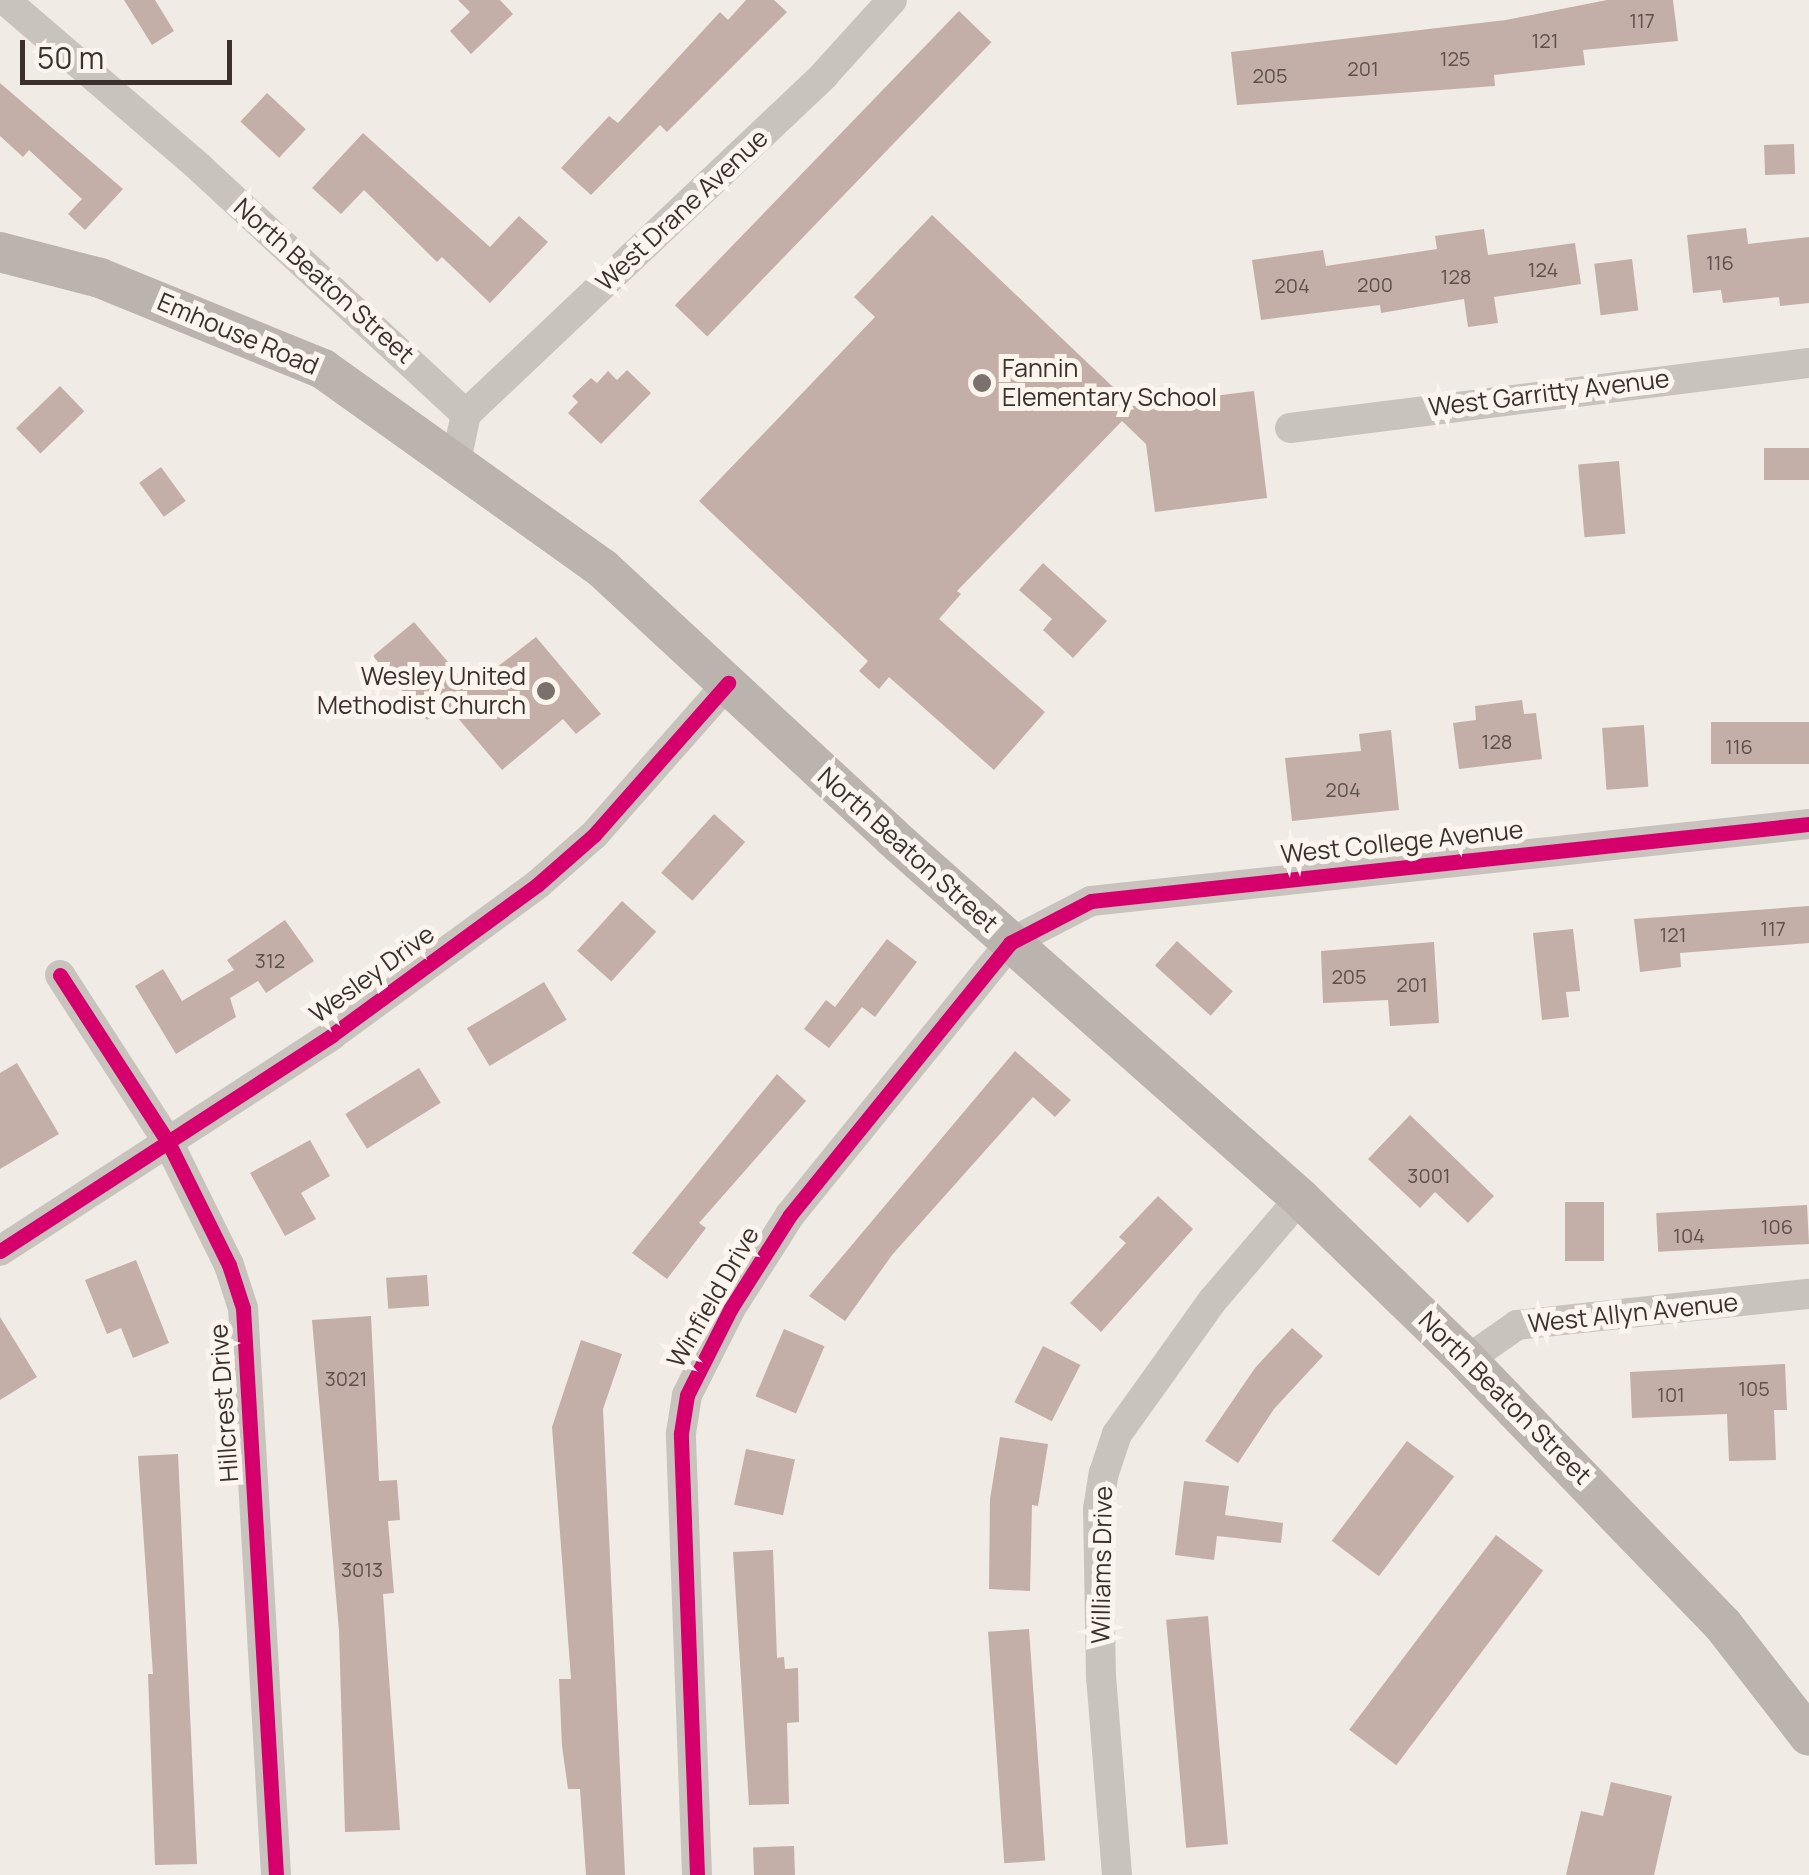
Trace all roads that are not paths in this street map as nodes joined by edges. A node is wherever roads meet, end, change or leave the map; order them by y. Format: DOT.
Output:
graph roads {
  1 [pos="5,0"];
  2 [pos="892,0"];
  3 [pos="0,252"];
  4 [pos="1809,363"];
  5 [pos="466,414"];
  6 [pos="1290,428"];
  7 [pos="456,460"];
  8 [pos="728,683"];
  9 [pos="1809,824"];
  10 [pos="1010,942"];
  11 [pos="60,975"];
  12 [pos="168,1142"];
  13 [pos="1300,1198"];
  14 [pos="0,1251"];
  15 [pos="1809,1294"];
  16 [pos="1467,1360"];
  17 [pos="1809,1736"];
  18 [pos="276,1875"];
  19 [pos="697,1875"];
  20 [pos="1117,1875"];
  1 -- 5 [label="street, North Beaton Street"];
  2 -- 5 [label="street, West Drane Avenue"];
  3 -- 7 [label="main road, Emhouse Road"];
  4 -- 6 [label="street, West Garritty Avenue"];
  5 -- 7 [label="street"];
  7 -- 8 [label="main road, North Beaton Street"];
  8 -- 10 [label="main road, North Beaton Street"];
  8 -- 12 [label="street, Wesley Drive"];
  9 -- 10 [label="street, West College Avenue"];
  10 -- 13 [label="main road, North Beaton Street"];
  10 -- 19 [label="street, Winfield Drive"];
  11 -- 12 [label="street, Hillcrest Drive"];
  12 -- 14 [label="street, Wesley Drive"];
  12 -- 18 [label="street, Hillcrest Drive"];
  13 -- 16 [label="main road, North Beaton Street"];
  13 -- 20 [label="street, Williams Drive"];
  15 -- 16 [label="street, West Allyn Avenue"];
  16 -- 17 [label="main road, North Beaton Street"];
}
